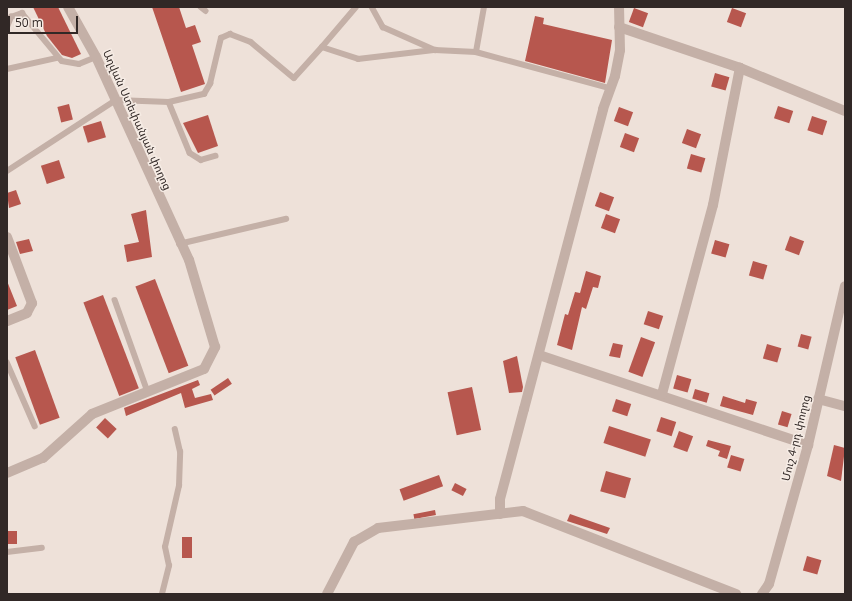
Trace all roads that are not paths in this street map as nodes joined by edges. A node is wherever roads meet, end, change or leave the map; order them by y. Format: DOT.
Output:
graph roads {
  1 [pos="68,7"];
  2 [pos="201,7"];
  3 [pos="356,7"];
  4 [pos="372,7"];
  5 [pos="484,7"];
  6 [pos="619,7"];
  7 [pos="206,11"];
  8 [pos="7,27"];
  9 [pos="619,27"];
  10 [pos="322,47"];
  11 [pos="435,50"];
  12 [pos="476,52"];
  13 [pos="96,57"];
  14 [pos="57,58"];
  15 [pos="740,68"];
  16 [pos="7,69"];
  17 [pos="609,88"];
  18 [pos="116,100"];
  19 [pos="169,102"];
  20 [pos="845,111"];
  21 [pos="215,156"];
  22 [pos="7,171"];
  23 [pos="286,219"];
  24 [pos="7,236"];
  25 [pos="179,244"];
  26 [pos="845,286"];
  27 [pos="115,300"];
  28 [pos="7,321"];
  29 [pos="539,355"];
  30 [pos="7,362"];
  31 [pos="148,392"];
  32 [pos="662,394"];
  33 [pos="818,400"];
  34 [pos="845,406"];
  35 [pos="35,426"];
  36 [pos="175,430"];
  37 [pos="808,445"];
  38 [pos="7,473"];
  39 [pos="500,514"];
  40 [pos="42,548"];
  41 [pos="7,552"];
  42 [pos="162,594"];
  43 [pos="327,594"];
  44 [pos="736,594"];
  45 [pos="762,594"];
  1 -- 13 [label="street, Աղվան Ստեփանյան փողոց"];
  2 -- 7 [label="lane"];
  3 -- 10 [label="lane"];
  4 -- 11 [label="lane"];
  5 -- 12 [label="lane"];
  6 -- 9 [label="street"];
  8 -- 14 [label="lane"];
  9 -- 15 [label="street"];
  9 -- 17 [label="street"];
  10 -- 11 [label="lane"];
  10 -- 19 [label="lane"];
  11 -- 12 [label="lane"];
  12 -- 17 [label="lane"];
  13 -- 14 [label="lane"];
  13 -- 18 [label="street, Աղվան Ստեփանյան փողոց"];
  14 -- 16 [label="lane"];
  15 -- 20 [label="street"];
  15 -- 32 [label="street"];
  17 -- 29 [label="street"];
  18 -- 19 [label="lane"];
  18 -- 22 [label="lane"];
  18 -- 25 [label="street, Աղվան Ստեփանյան փողոց"];
  19 -- 21 [label="lane"];
  23 -- 25 [label="lane"];
  24 -- 28 [label="street"];
  25 -- 31 [label="street, Աղվան Ստեփանյան փողոց"];
  26 -- 33 [label="street, Մուշ 4-րդ փողոց"];
  27 -- 31 [label="lane"];
  29 -- 32 [label="street"];
  29 -- 39 [label="street"];
  30 -- 35 [label="lane"];
  31 -- 38 [label="street, Աղվան Ստեփանյան փողոց"];
  32 -- 37 [label="street"];
  33 -- 34 [label="street"];
  33 -- 37 [label="street, Մուշ 4-րդ փողոց"];
  36 -- 42 [label="lane"];
  37 -- 45 [label="street, Մուշ 4-րդ փողոց"];
  39 -- 43 [label="street"];
  39 -- 44 [label="street"];
  40 -- 41 [label="lane"];
}
